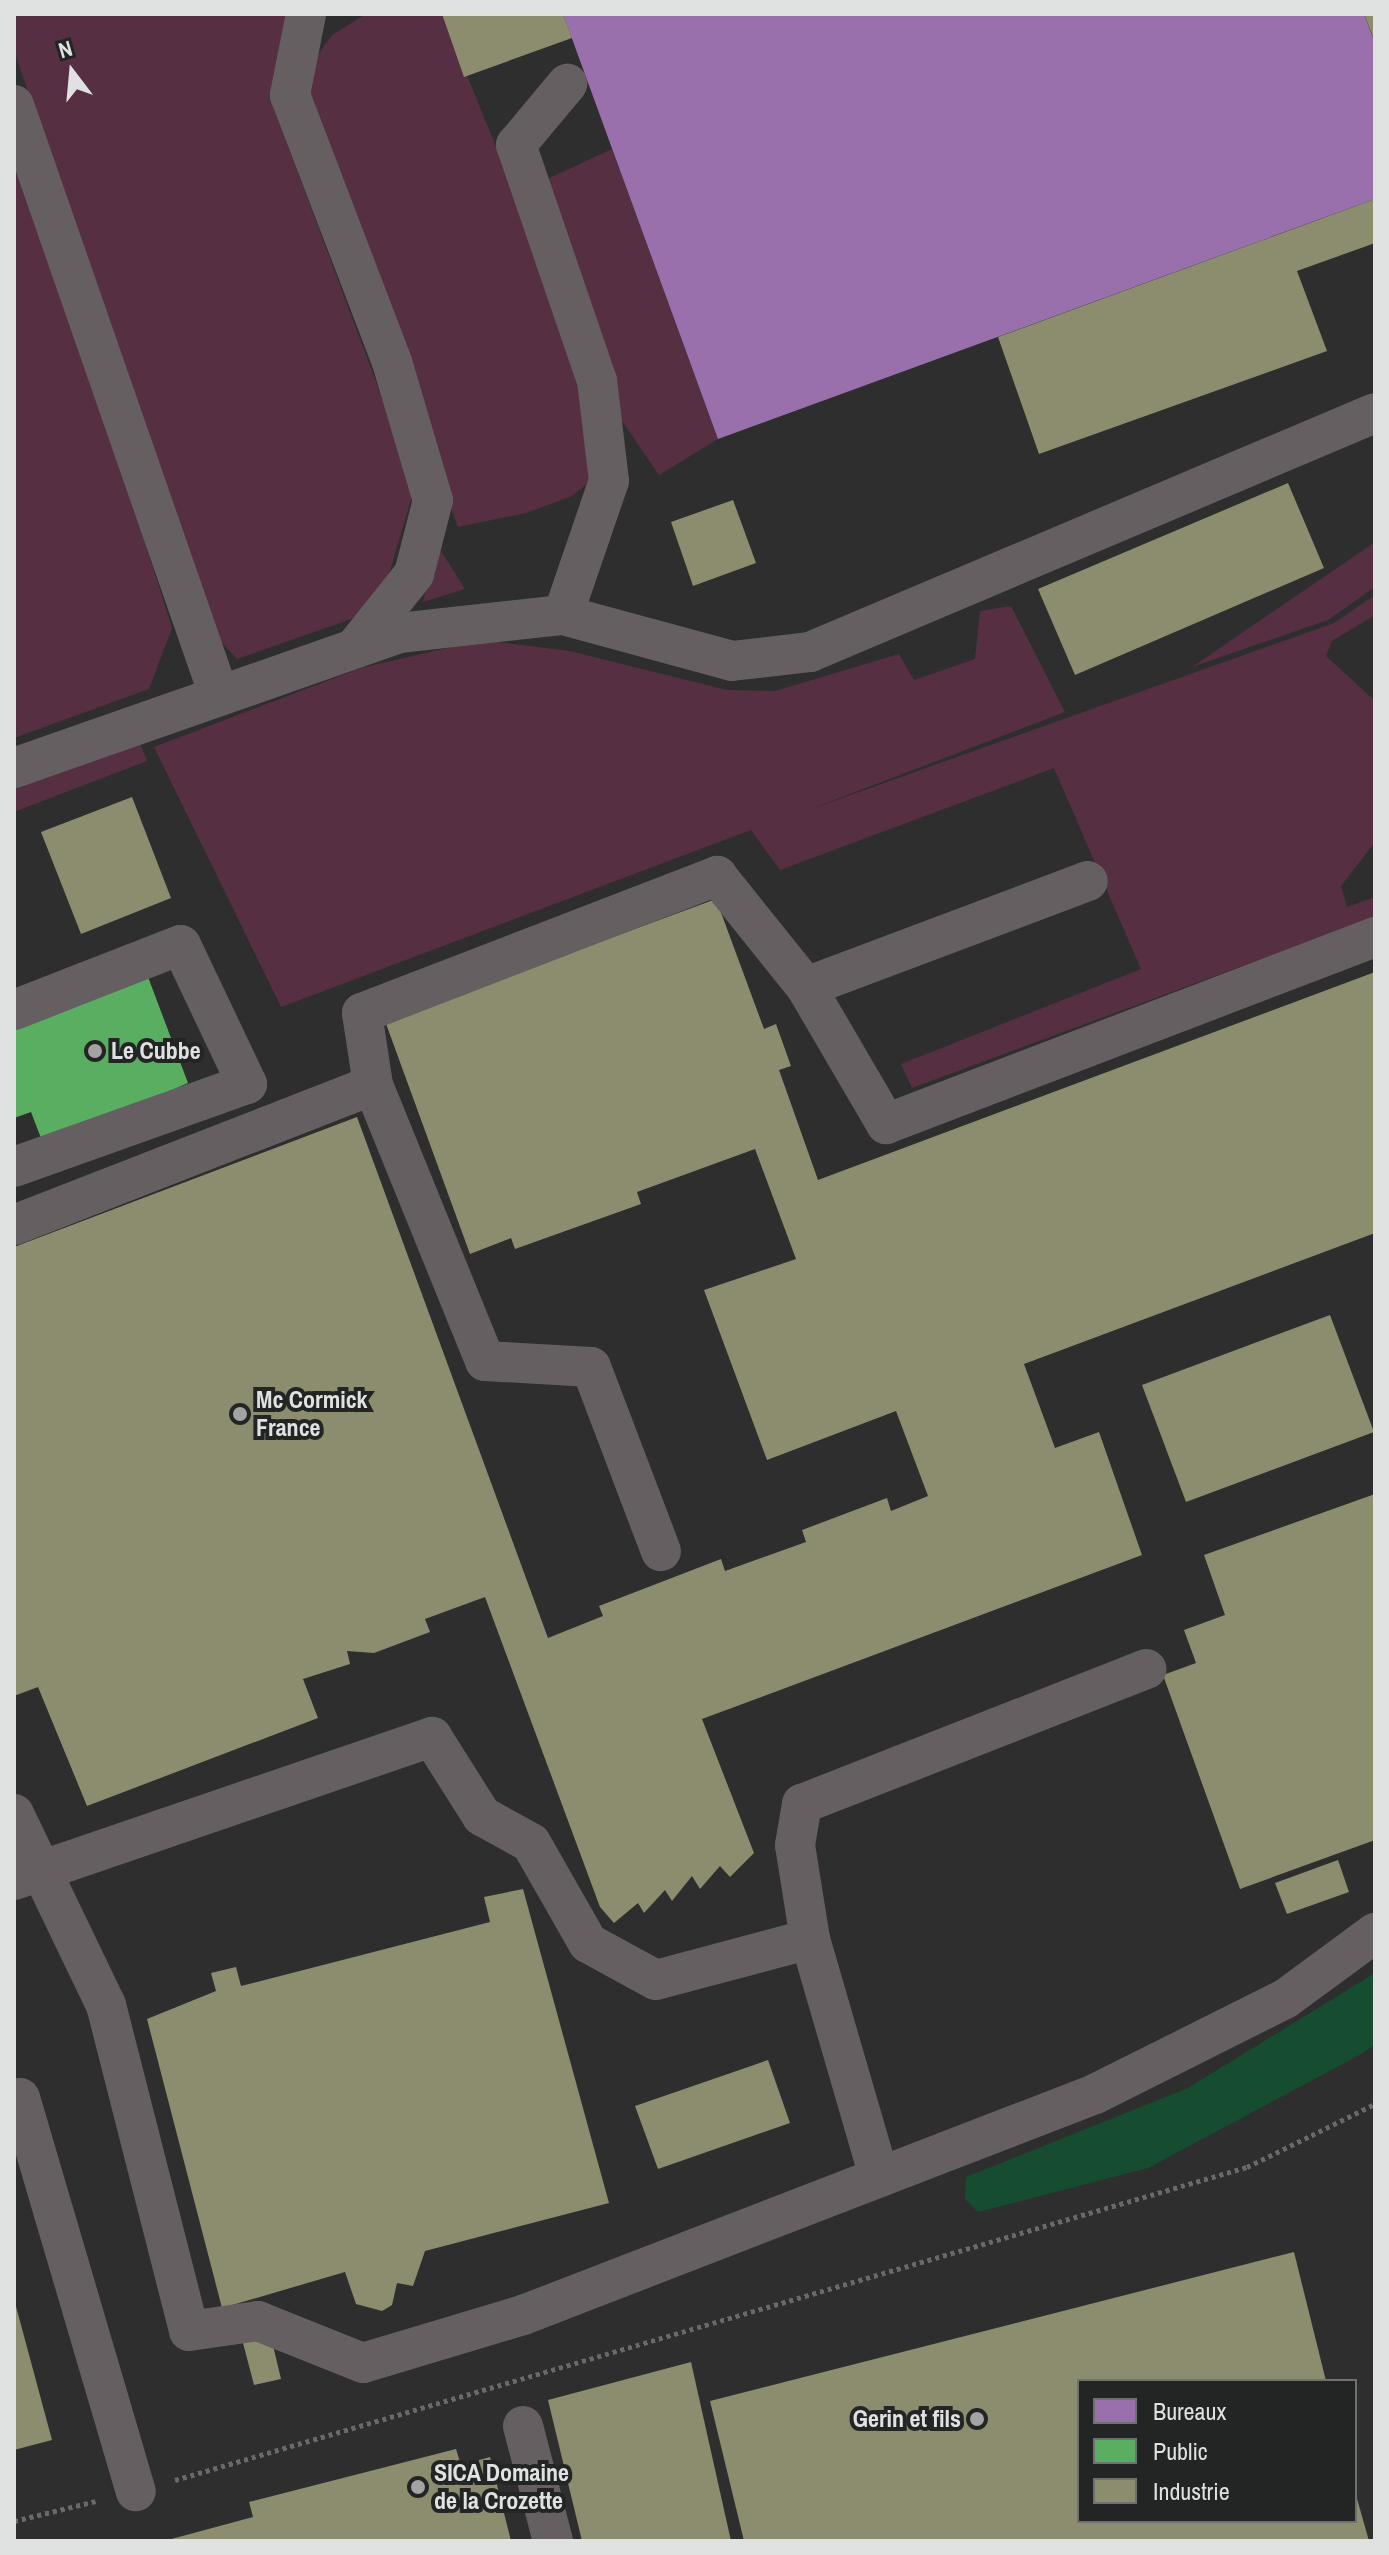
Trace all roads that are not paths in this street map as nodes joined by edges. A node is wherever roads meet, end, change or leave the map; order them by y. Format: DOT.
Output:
graph roads {
  1 [pos="313,22"];
  2 [pos="567,84"];
  3 [pos="14,105"];
  4 [pos="1375,413"];
  5 [pos="563,615"];
  6 [pos="355,648"];
  7 [pos="219,695"];
  8 [pos="14,768"];
  9 [pos="1088,881"];
  10 [pos="1375,937"];
  11 [pos="806,987"];
  12 [pos="14,1010"];
  13 [pos="373,1085"];
  14 [pos="14,1167"];
  15 [pos="14,1225"];
  16 [pos="661,1551"];
  17 [pos="1146,1669"];
  18 [pos="14,1814"];
  19 [pos="26,1876"];
  20 [pos="1375,1933"];
  21 [pos="810,1939"];
  22 [pos="14,2100"];
  23 [pos="879,2177"];
  24 [pos="523,2426"];
  25 [pos="136,2491"];
  26 [pos="553,2541"];
  1 -- 6 [label="lane"];
  2 -- 5 [label="lane"];
  3 -- 7 [label="lane"];
  4 -- 5 [label="lane"];
  5 -- 6 [label="lane"];
  6 -- 7 [label="lane"];
  7 -- 8 [label="lane"];
  9 -- 11 [label="lane"];
  10 -- 11 [label="lane"];
  11 -- 13 [label="lane"];
  12 -- 14 [label="lane"];
  13 -- 15 [label="lane"];
  13 -- 16 [label="lane"];
  17 -- 21 [label="lane"];
  18 -- 19 [label="lane"];
  19 -- 21 [label="lane"];
  19 -- 23 [label="lane"];
  20 -- 23 [label="lane"];
  21 -- 23 [label="lane"];
  22 -- 25 [label="lane"];
  24 -- 26 [label="lane"];
}
